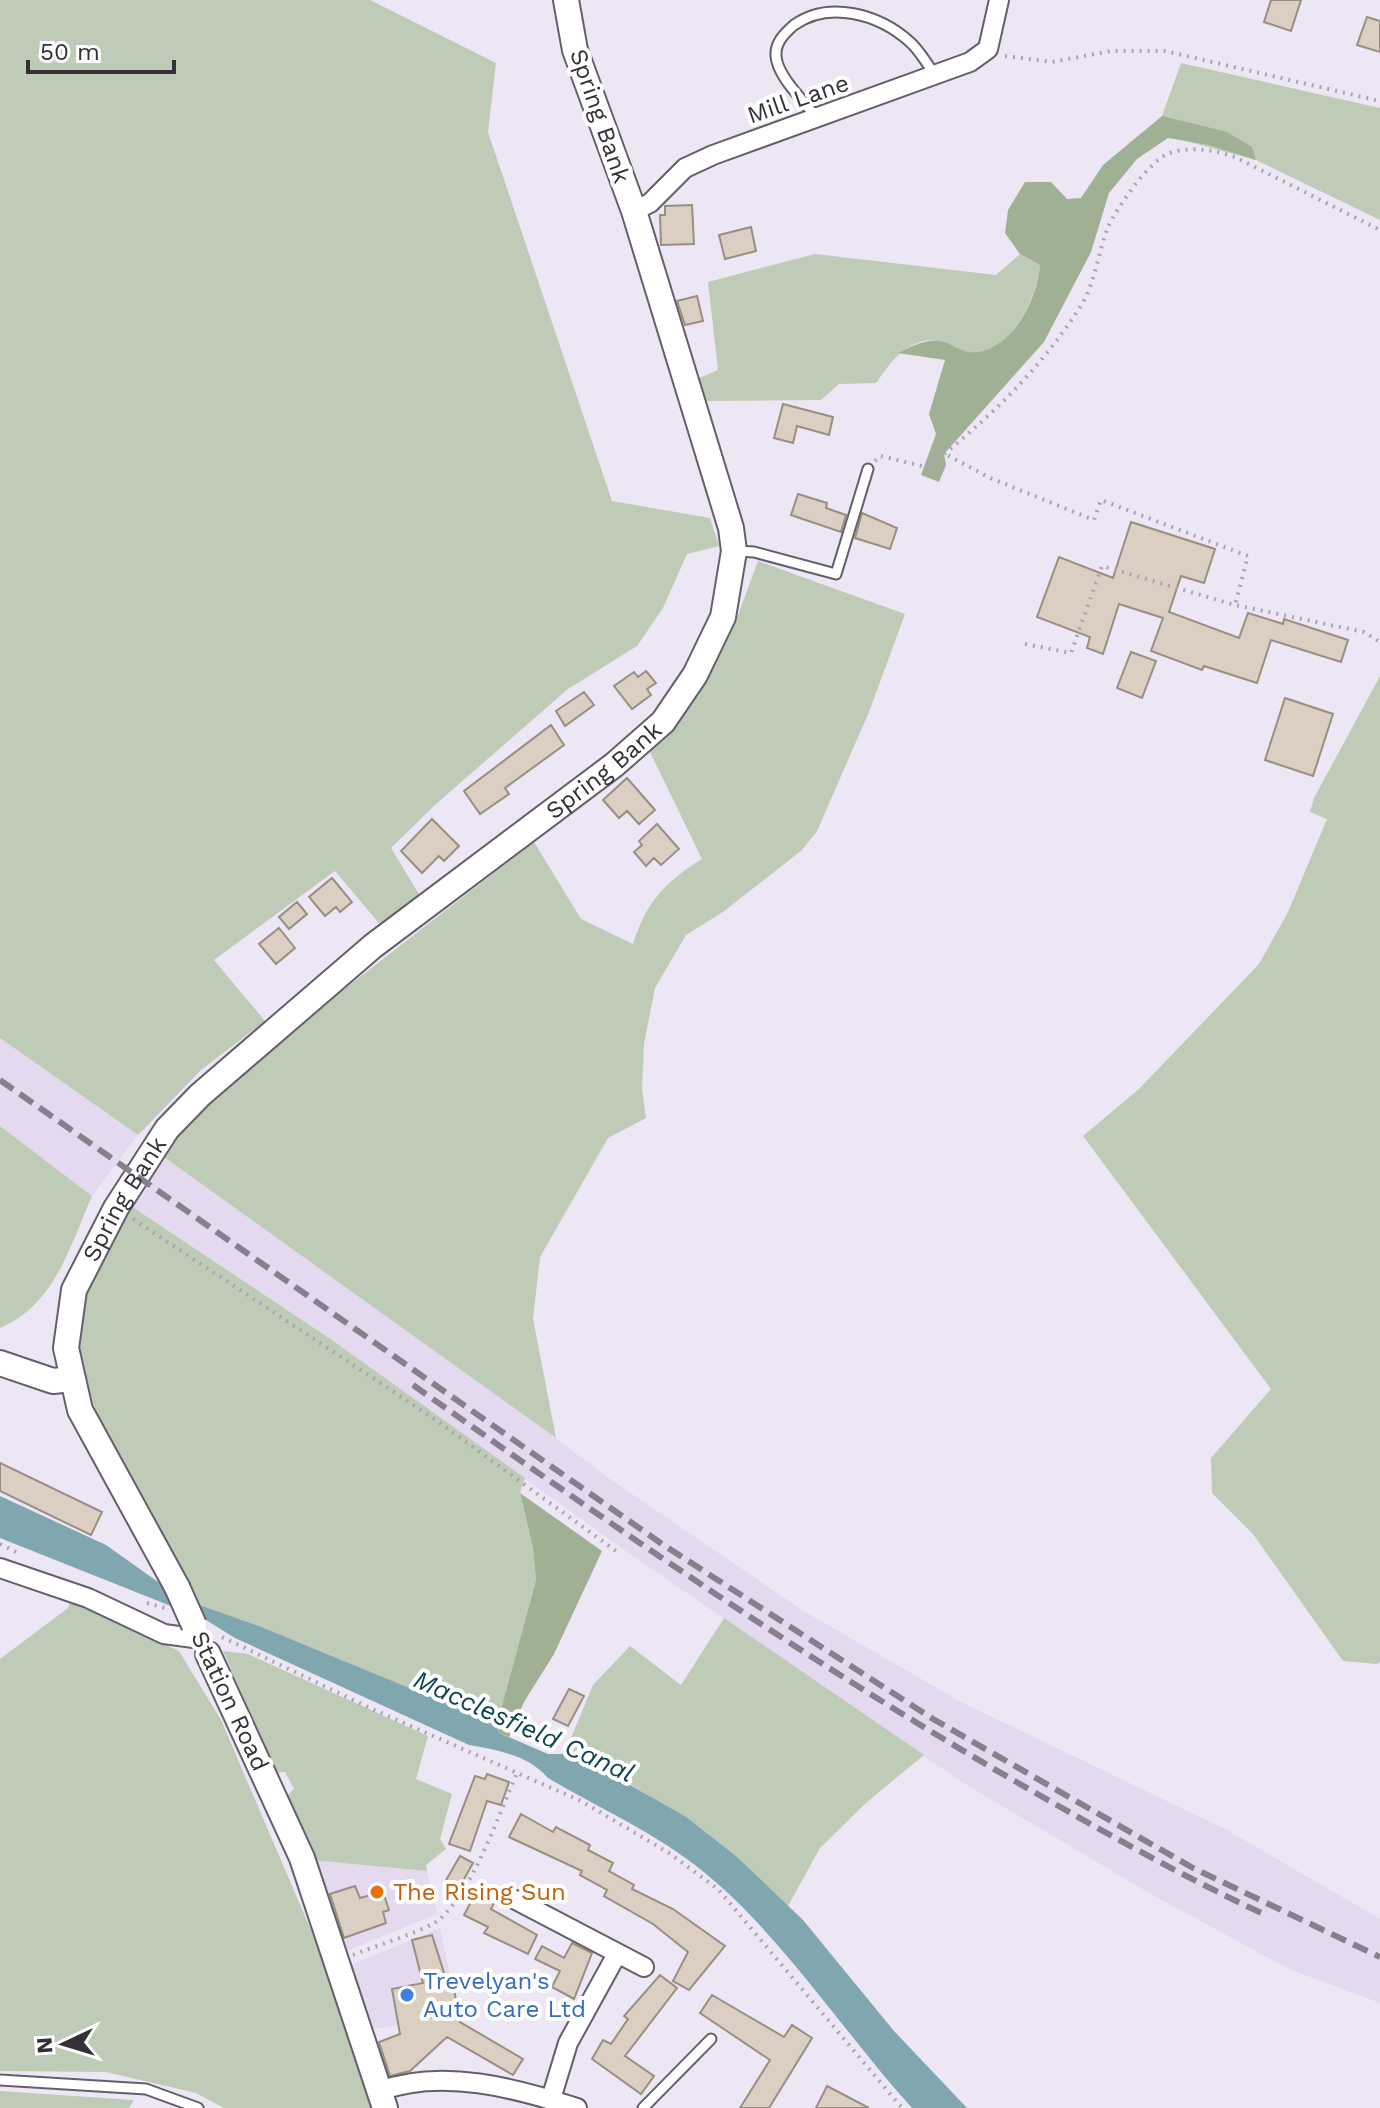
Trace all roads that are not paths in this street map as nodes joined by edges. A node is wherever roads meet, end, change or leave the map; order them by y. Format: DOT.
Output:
graph roads {
  1 [pos="566,0"];
  2 [pos="999,0"];
  3 [pos="936,77"];
  4 [pos="816,117"];
  5 [pos="634,211"];
  6 [pos="868,469"];
  7 [pos="734,551"];
  8 [pos="0,1363"];
  9 [pos="72,1379"];
  10 [pos="0,1568"];
  11 [pos="205,1641"];
  12 [pos="516,1900"];
  13 [pos="617,1954"];
  14 [pos="644,1967"];
  15 [pos="711,2039"];
  16 [pos="0,2080"];
  17 [pos="551,2099"];
  18 [pos="382,2100"];
  19 [pos="198,2108"];
  20 [pos="577,2108"];
  21 [pos="643,2108"];
  1 -- 5 [label="street, Spring Bank"];
  2 -- 3 [label="street, Mill Lane"];
  3 -- 4 [label="street, Mill Lane"];
  3 -- 4 [label="lane"];
  4 -- 5 [label="street, Mill Lane"];
  5 -- 7 [label="street, Spring Bank"];
  6 -- 7 [label="lane"];
  7 -- 9 [label="street, Spring Bank"];
  8 -- 9 [label="street"];
  9 -- 11 [label="street, Station Road, bridge"];
  10 -- 11 [label="street"];
  11 -- 18 [label="street, Station Road"];
  12 -- 13 [label="street"];
  13 -- 14 [label="street"];
  13 -- 17 [label="street"];
  15 -- 21 [label="lane"];
  16 -- 19 [label="lane"];
  17 -- 18 [label="street"];
  17 -- 20 [label="street"];
}
